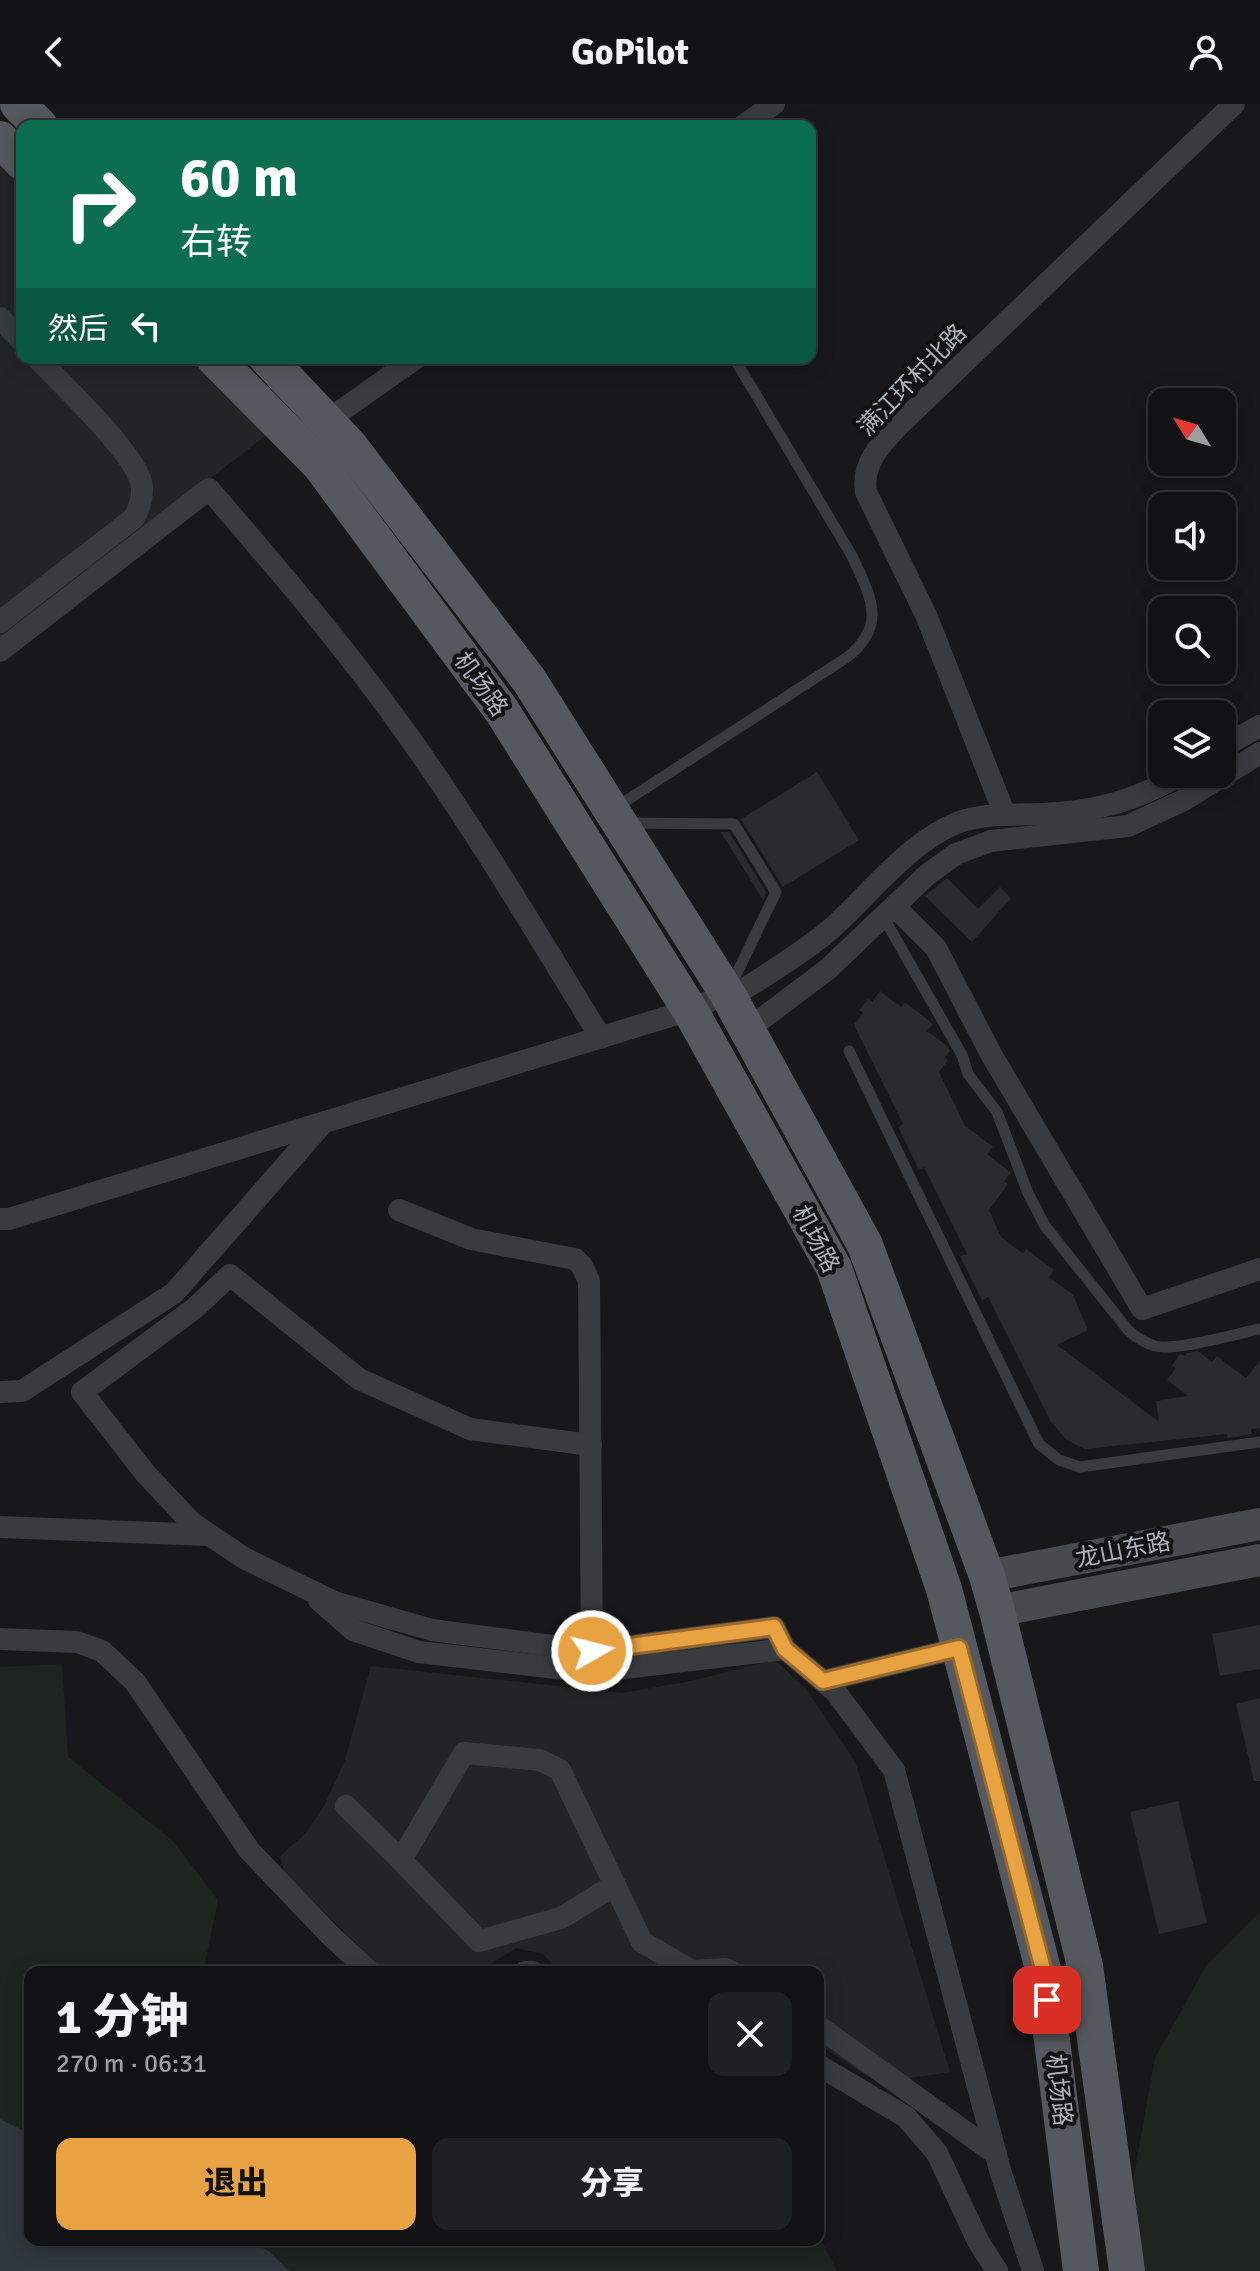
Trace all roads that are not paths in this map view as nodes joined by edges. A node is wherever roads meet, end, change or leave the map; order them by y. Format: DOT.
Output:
graph roads {
  1 [pos="18,104"];
  2 [pos="774,104"];
  3 [pos="1234,104"];
  4 [pos="34,120"];
  5 [pos="751,120"];
  6 [pos="0,318"];
  7 [pos="16,335"];
  8 [pos="43,364"];
  9 [pos="220,364"];
  10 [pos="273,364"];
  11 [pos="407,364"];
  12 [pos="738,364"];
  13 [pos="328,420"];
  14 [pos="0,622"];
  15 [pos="0,651"];
  16 [pos="1260,726"];
  17 [pos="1236,739"];
  18 [pos="1260,753"];
  19 [pos="1155,788"];
  20 [pos="1005,815"];
  21 [pos="615,816"];
  22 [pos="890,912"];
  23 [pos="729,995"];
  24 [pos="690,1010"];
  25 [pos="747,1030"];
  26 [pos="601,1038"];
  27 [pos="849,1051"];
  28 [pos="323,1123"];
  29 [pos="399,1210"];
  30 [pos="0,1219"];
  31 [pos="1260,1269"];
  32 [pos="1260,1329"];
  33 [pos="0,1392"];
  34 [pos="1260,1442"];
  35 [pos="591,1445"];
  36 [pos="1260,1524"];
  37 [pos="0,1527"];
  38 [pos="210,1535"];
  39 [pos="1260,1560"];
  40 [pos="1063,1562"];
  41 [pos="987,1576"];
  42 [pos="303,1587"];
  43 [pos="1070,1597"];
  44 [pos="997,1611"];
  45 [pos="0,1639"];
  46 [pos="959,1648"];
  47 [pos="785,1649"];
  48 [pos="592,1651"];
  49 [pos="823,1681"];
  50 [pos="346,1806"];
  51 [pos="401,1860"];
  52 [pos="615,1885"];
  53 [pos="364,1966"];
  54 [pos="683,1966"];
  55 [pos="824,2030"];
  56 [pos="824,2069"];
  57 [pos="996,2154"];
  58 [pos="1119,2213"];
  59 [pos="1076,2265"];
  60 [pos="997,2271"];
  61 [pos="1033,2271"];
  62 [pos="1127,2271"];
  1 -- 4 [label="main road"];
  2 -- 5 [label="street"];
  3 -- 20 [label="street, 满江环村北路"];
  6 -- 7 [label="street"];
  8 -- 14 [label="street"];
  9 -- 24 [label="main road, 机场路"];
  10 -- 13 [label="main road, 机场路"];
  11 -- 13 [label="street"];
  12 -- 21 [label="lane"];
  13 -- 21 [label="main road, 机场路"];
  15 -- 26 [label="street"];
  16 -- 17 [label="street"];
  18 -- 22 [label="street"];
  19 -- 20 [label="street"];
  20 -- 23 [label="street"];
  21 -- 23 [label="main road, 机场路"];
  21 -- 23 [label="lane"];
  22 -- 25 [label="street"];
  22 -- 31 [label="street"];
  22 -- 32 [label="lane"];
  23 -- 24 [label="street"];
  23 -- 25 [label="main road, 机场路"];
  24 -- 26 [label="street"];
  24 -- 46 [label="main road, 机场路"];
  25 -- 41 [label="main road, 机场路"];
  26 -- 28 [label="street"];
  27 -- 34 [label="lane"];
  28 -- 30 [label="street"];
  28 -- 33 [label="street"];
  29 -- 35 [label="street"];
  35 -- 38 [label="street"];
  35 -- 48 [label="street"];
  36 -- 40 [label="main road, 龙山东路"];
  37 -- 38 [label="street"];
  38 -- 42 [label="street"];
  39 -- 43 [label="main road, 龙山东路"];
  40 -- 41 [label="main road, 龙山东路"];
  40 -- 43 [label="main road"];
  41 -- 44 [label="main road, 机场路"];
  42 -- 47 [label="street"];
  42 -- 48 [label="street"];
  43 -- 44 [label="main road, 龙山东路"];
  44 -- 58 [label="main road, 机场路"];
  45 -- 53 [label="street"];
  46 -- 49 [label="street"];
  46 -- 59 [label="main road, 机场路"];
  47 -- 48 [label="street"];
  47 -- 49 [label="street"];
  49 -- 57 [label="street"];
  50 -- 51 [label="street"];
  51 -- 52 [label="street"];
  51 -- 52 [label="street"];
  52 -- 54 [label="street"];
  55 -- 57 [label="street"];
  56 -- 60 [label="street"];
  57 -- 61 [label="street"];
  58 -- 59 [label="main road"];
  58 -- 62 [label="main road, 机场路"];
}
